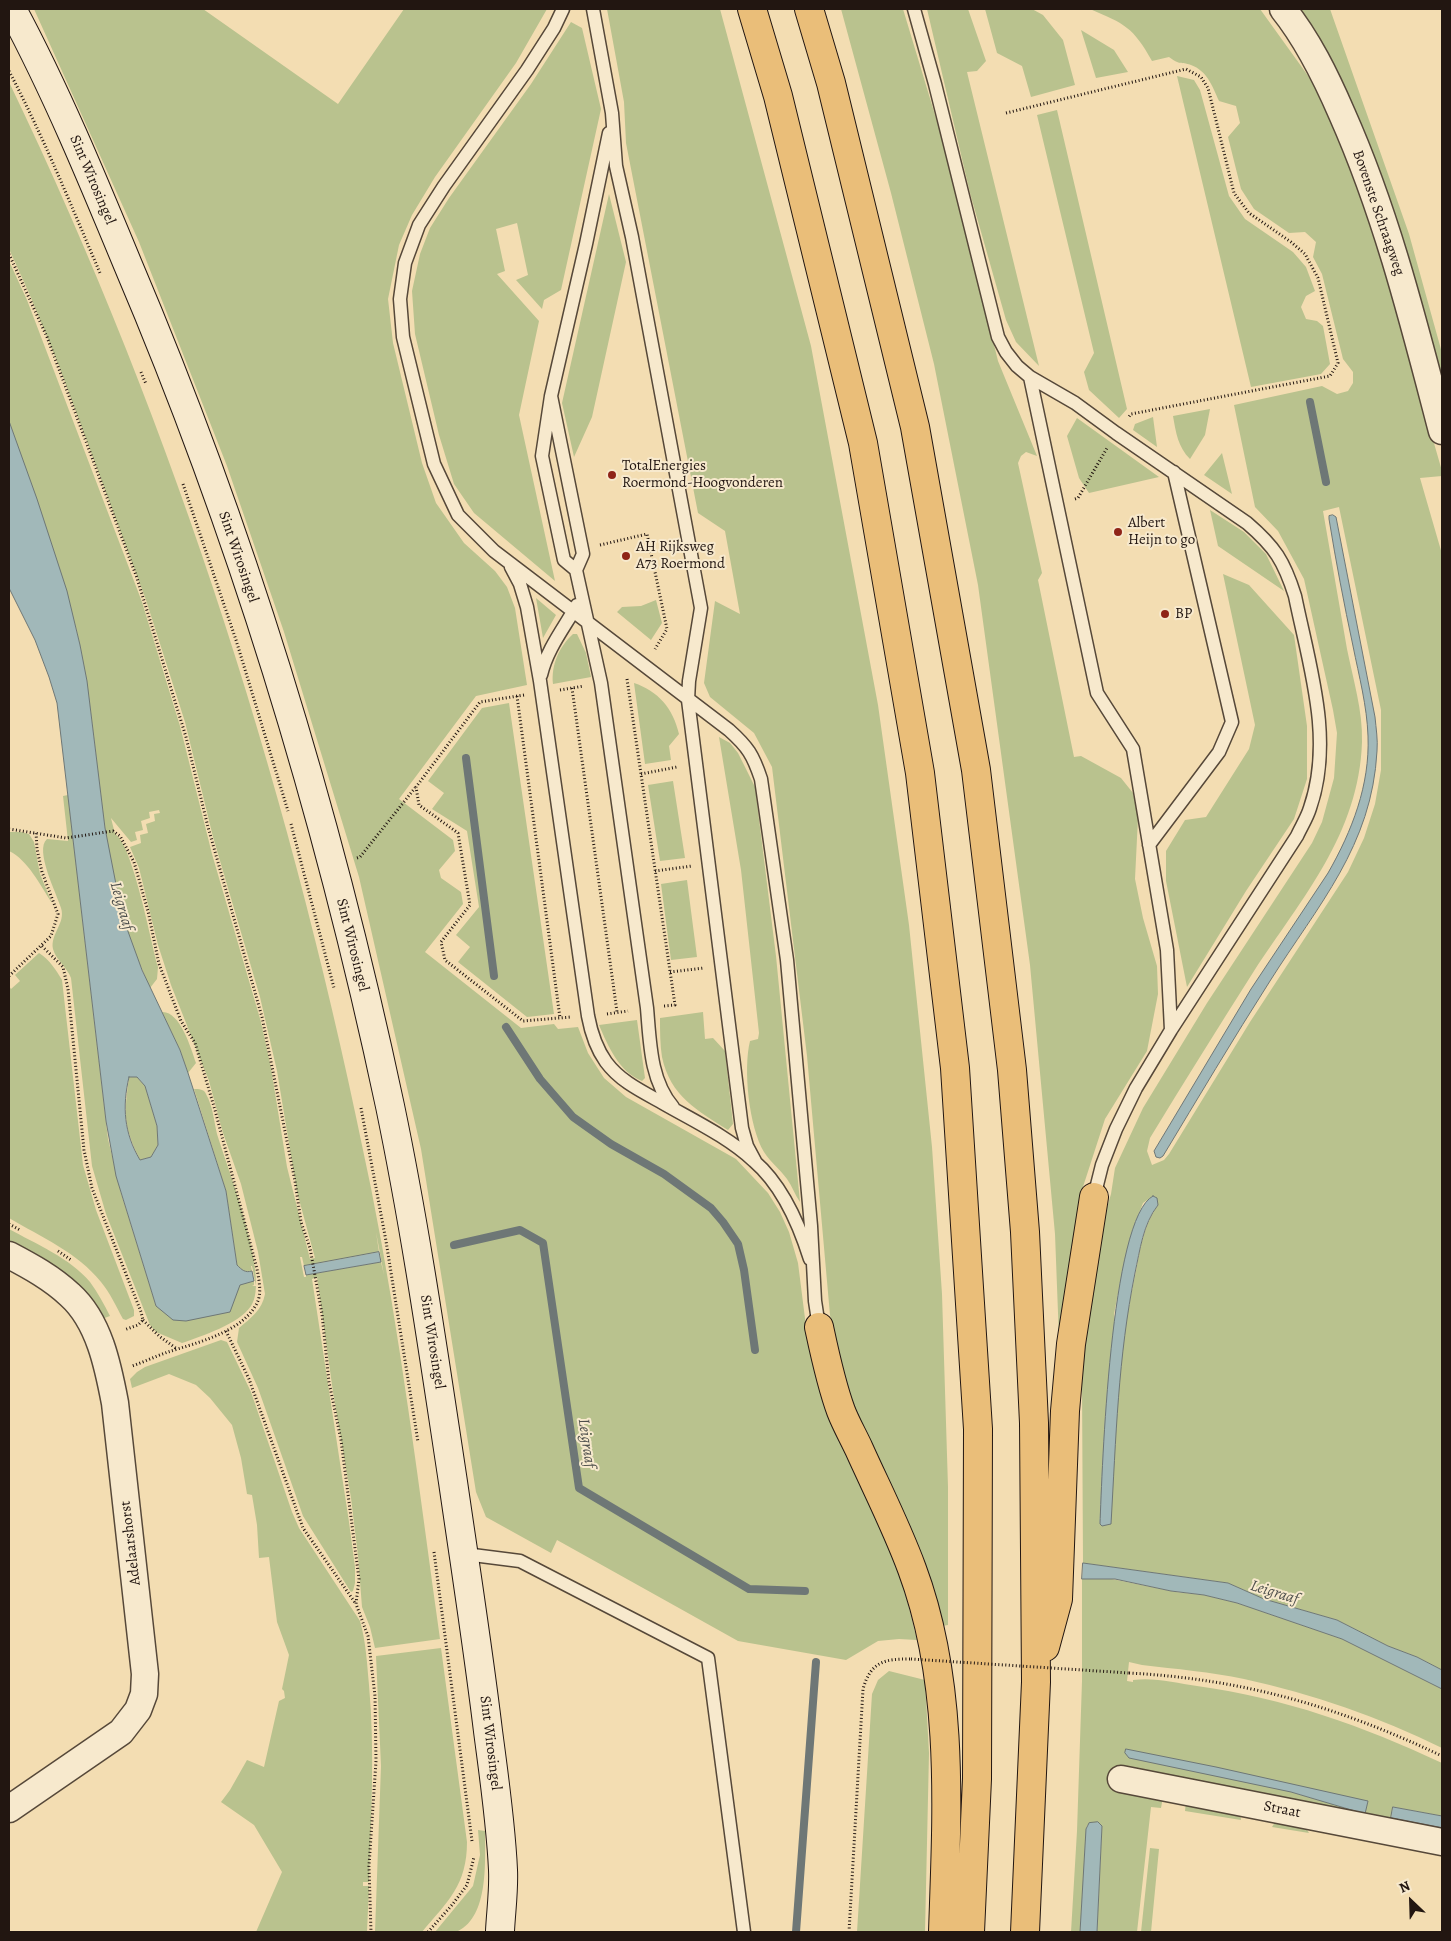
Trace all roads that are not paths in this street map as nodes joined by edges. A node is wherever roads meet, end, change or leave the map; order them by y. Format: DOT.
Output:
graph roads {
  1 [pos="12,9"];
  2 [pos="563,9"];
  3 [pos="593,9"];
  4 [pos="752,9"];
  5 [pos="809,9"];
  6 [pos="914,9"];
  7 [pos="1283,9"];
  8 [pos="612,113"];
  9 [pos="1030,377"];
  10 [pos="551,396"];
  11 [pos="1442,431"];
  12 [pos="1174,472"];
  13 [pos="509,563"];
  14 [pos="576,570"];
  15 [pos="581,598"];
  16 [pos="573,612"];
  17 [pos="588,623"];
  18 [pos="540,680"];
  19 [pos="688,700"];
  20 [pos="1149,845"];
  21 [pos="1171,1030"];
  22 [pos="675,1110"];
  23 [pos="755,1161"];
  24 [pos="1094,1197"];
  25 [pos="9,1255"];
  26 [pos="814,1279"];
  27 [pos="819,1327"];
  28 [pos="465,1554"];
  29 [pos="1036,1682"];
  30 [pos="1121,1779"];
  31 [pos="9,1809"];
  32 [pos="1442,1842"];
  33 [pos="499,1932"];
  34 [pos="744,1932"];
  35 [pos="943,1932"];
  36 [pos="970,1932"];
  37 [pos="1025,1932"];
  1 -- 28 [label="main road, Sint Wirosingel"];
  2 -- 13 [label="lane"];
  3 -- 8 [label="lane"];
  4 -- 36 [label="highway"];
  5 -- 29 [label="highway"];
  6 -- 9 [label="lane"];
  7 -- 11 [label="street, Bovenste Schraagweg"];
  8 -- 10 [label="lane"];
  8 -- 19 [label="lane"];
  9 -- 12 [label="lane"];
  9 -- 20 [label="lane"];
  10 -- 14 [label="lane"];
  10 -- 14 [label="lane"];
  12 -- 20 [label="lane"];
  12 -- 21 [label="lane"];
  13 -- 16 [label="lane"];
  13 -- 18 [label="lane"];
  14 -- 15 [label="lane"];
  15 -- 16 [label="lane"];
  15 -- 17 [label="lane"];
  16 -- 17 [label="lane"];
  16 -- 18 [label="lane"];
  17 -- 19 [label="lane"];
  17 -- 22 [label="lane"];
  18 -- 22 [label="lane"];
  19 -- 23 [label="lane"];
  19 -- 26 [label="lane"];
  20 -- 21 [label="lane"];
  21 -- 24 [label="lane"];
  22 -- 23 [label="lane"];
  23 -- 26 [label="lane"];
  24 -- 29 [label="highway"];
  25 -- 31 [label="street, Adelaarshorst"];
  26 -- 27 [label="lane"];
  27 -- 35 [label="highway"];
  28 -- 33 [label="main road, Sint Wirosingel"];
  28 -- 34 [label="lane"];
  29 -- 37 [label="highway"];
  30 -- 32 [label="street, Straat"];
}
